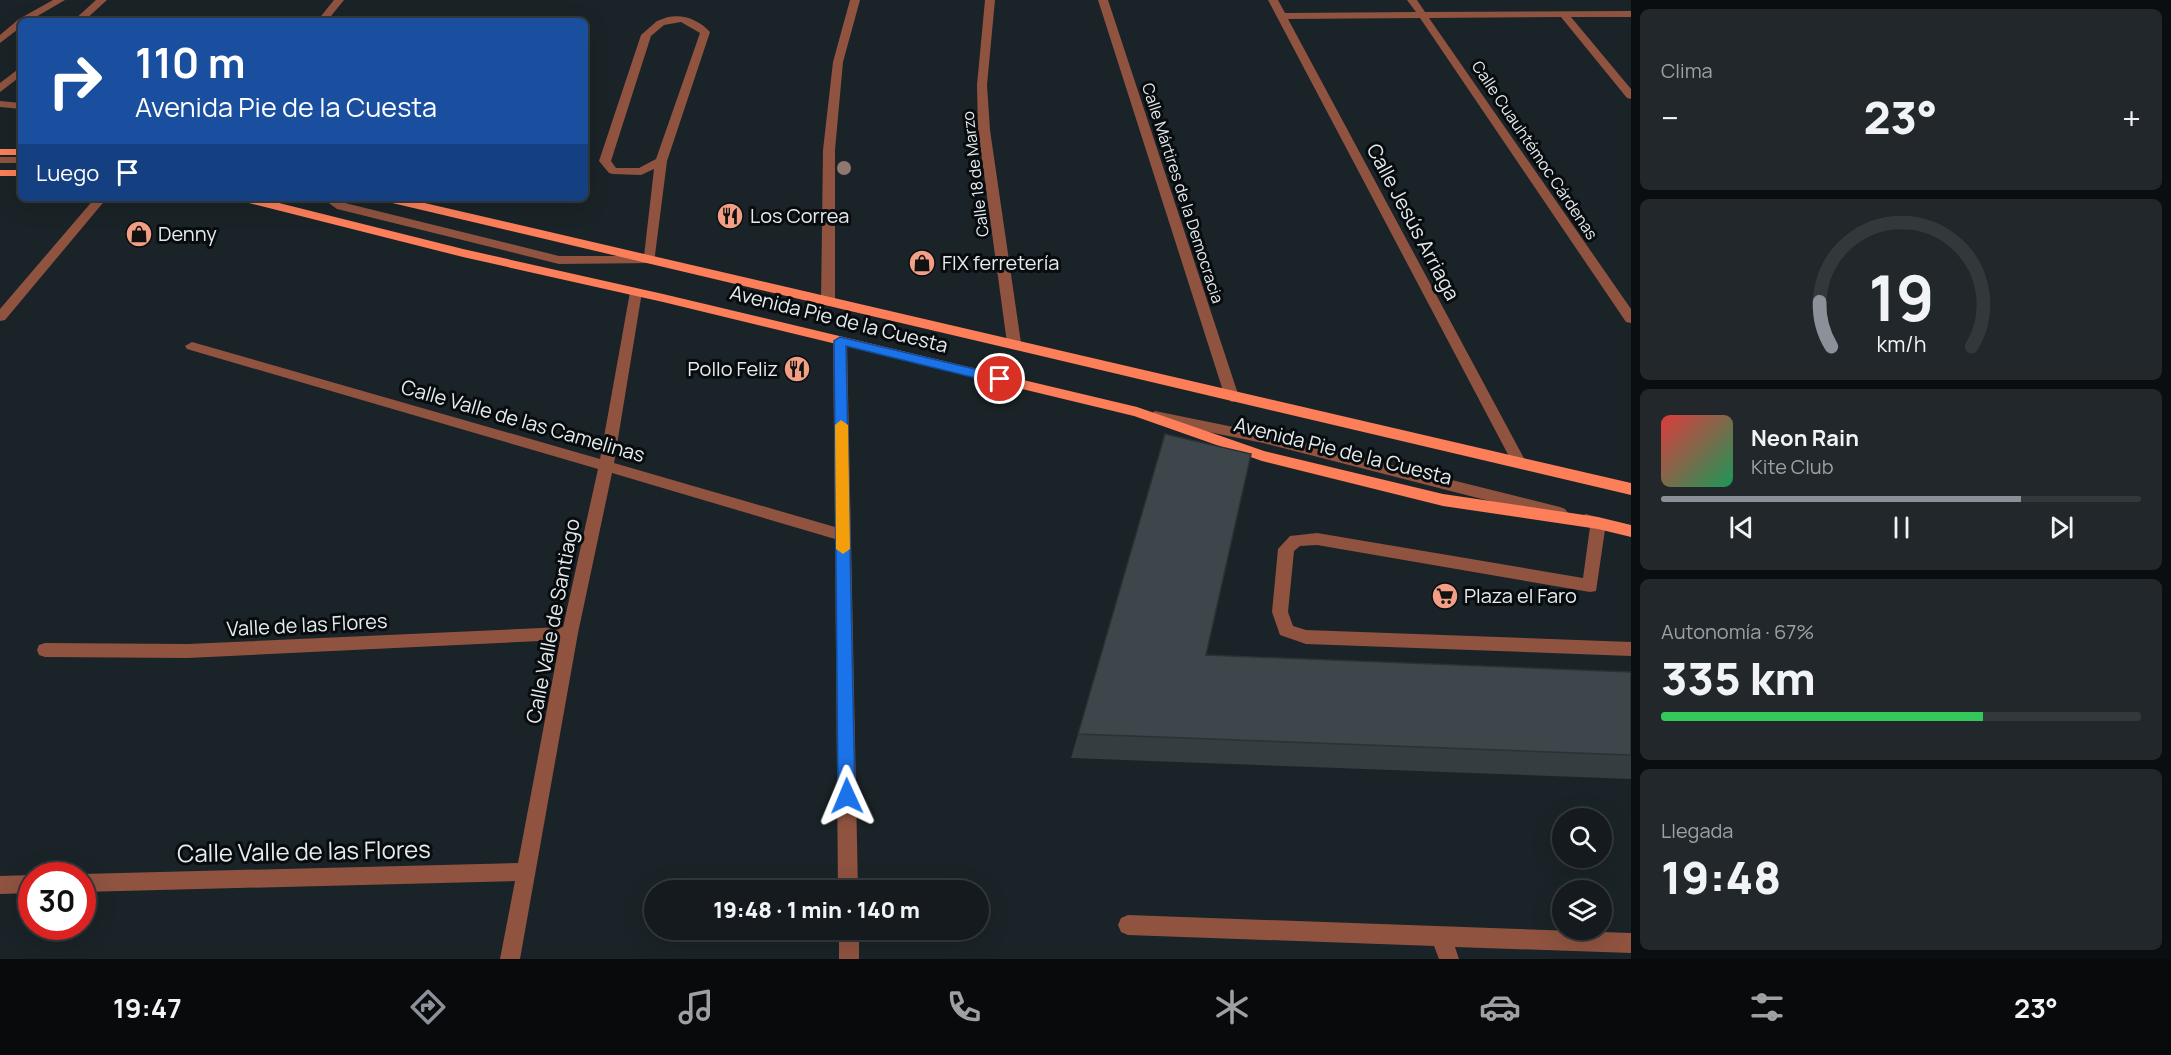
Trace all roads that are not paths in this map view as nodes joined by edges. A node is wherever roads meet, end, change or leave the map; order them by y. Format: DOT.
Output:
graph roads {
  1 [pos="60,0"];
  2 [pos="102,0"];
  3 [pos="339,0"];
  4 [pos="855,0"];
  5 [pos="990,0"];
  6 [pos="1102,0"];
  7 [pos="1273,0"];
  8 [pos="1412,0"];
  9 [pos="1422,14"];
  10 [pos="1563,14"];
  11 [pos="1631,14"];
  12 [pos="1281,16"];
  13 [pos="29,18"];
  14 [pos="81,18"];
  15 [pos="324,18"];
  16 [pos="18,25"];
  17 [pos="0,40"];
  18 [pos="18,73"];
  19 [pos="0,88"];
  20 [pos="1631,96"];
  21 [pos="0,104"];
  22 [pos="18,106"];
  23 [pos="0,152"];
  24 [pos="18,152"];
  25 [pos="0,160"];
  26 [pos="18,160"];
  27 [pos="661,161"];
  28 [pos="0,173"];
  29 [pos="18,173"];
  30 [pos="98,201"];
  31 [pos="257,201"];
  32 [pos="333,201"];
  33 [pos="401,201"];
  34 [pos="650,260"];
  35 [pos="636,292"];
  36 [pos="828,302"];
  37 [pos="0,317"];
  38 [pos="1631,319"];
  39 [pos="840,341"];
  40 [pos="1014,343"];
  41 [pos="192,346"];
  42 [pos="1232,397"];
  43 [pos="1519,462"];
  44 [pos="606,466"];
  45 [pos="1631,489"];
  46 [pos="1598,523"];
  47 [pos="1631,532"];
  48 [pos="843,535"];
  49 [pos="570,633"];
  50 [pos="1631,649"];
  51 [pos="45,651"];
  52 [pos="527,872"];
  53 [pos="848,880"];
  54 [pos="96,883"];
  55 [pos="18,884"];
  56 [pos="0,885"];
  57 [pos="1128,925"];
  58 [pos="1441,936"];
  59 [pos="849,940"];
  60 [pos="1631,943"];
  61 [pos="510,959"];
  62 [pos="849,959"];
  63 [pos="1449,959"];
  1 -- 13 [label="street"];
  2 -- 14 [label="street"];
  3 -- 15 [label="street"];
  4 -- 36 [label="street"];
  5 -- 40 [label="street, Calle 18 de Marzo"];
  6 -- 42 [label="street, Calle Mártires de la Democracia"];
  7 -- 12 [label="street, Calle Jesús Arriaga"];
  8 -- 9 [label="street, Calle Cuauhtémoc Cárdenas"];
  9 -- 10 [label="street"];
  9 -- 12 [label="street"];
  9 -- 38 [label="street, Calle Cuauhtémoc Cárdenas"];
  10 -- 11 [label="street"];
  10 -- 20 [label="street"];
  12 -- 43 [label="street, Calle Jesús Arriaga"];
  16 -- 17 [label="street"];
  18 -- 19 [label="street"];
  21 -- 22 [label="street"];
  23 -- 24 [label="main road"];
  25 -- 26 [label="street"];
  27 -- 27 [label="street"];
  27 -- 34 [label="street"];
  28 -- 29 [label="main road"];
  30 -- 37 [label="street"];
  31 -- 35 [label="main road, Avenida Pie de la Cuesta"];
  32 -- 34 [label="street"];
  33 -- 34 [label="main road, Avenida Pie de la Cuesta"];
  34 -- 36 [label="main road, Avenida Pie de la Cuesta"];
  35 -- 39 [label="main road, Avenida Pie de la Cuesta"];
  35 -- 44 [label="street, Calle Valle de Santiago"];
  36 -- 40 [label="main road, Avenida Pie de la Cuesta"];
  39 -- 46 [label="main road, Avenida Pie de la Cuesta"];
  39 -- 48 [label="street"];
  40 -- 42 [label="main road, Avenida Pie de la Cuesta"];
  41 -- 44 [label="street, Calle Valle de las Camelinas"];
  42 -- 43 [label="main road, Avenida Pie de la Cuesta"];
  43 -- 45 [label="main road, Avenida Pie de la Cuesta"];
  44 -- 48 [label="street, Calle Valle de las Camelinas"];
  44 -- 49 [label="street, Calle Valle de Santiago"];
  46 -- 47 [label="main road, Avenida Pie de la Cuesta"];
  46 -- 50 [label="street"];
  48 -- 53 [label="street"];
  49 -- 51 [label="street, Valle de las Flores"];
  49 -- 52 [label="street, Calle Valle de Santiago"];
  52 -- 54 [label="street, Calle Valle de las Flores"];
  52 -- 61 [label="street, Calle Valle de Santiago"];
  55 -- 56 [label="street"];
  57 -- 58 [label="street"];
  58 -- 60 [label="street"];
  58 -- 63 [label="street"];
  59 -- 62 [label="street"];
}
